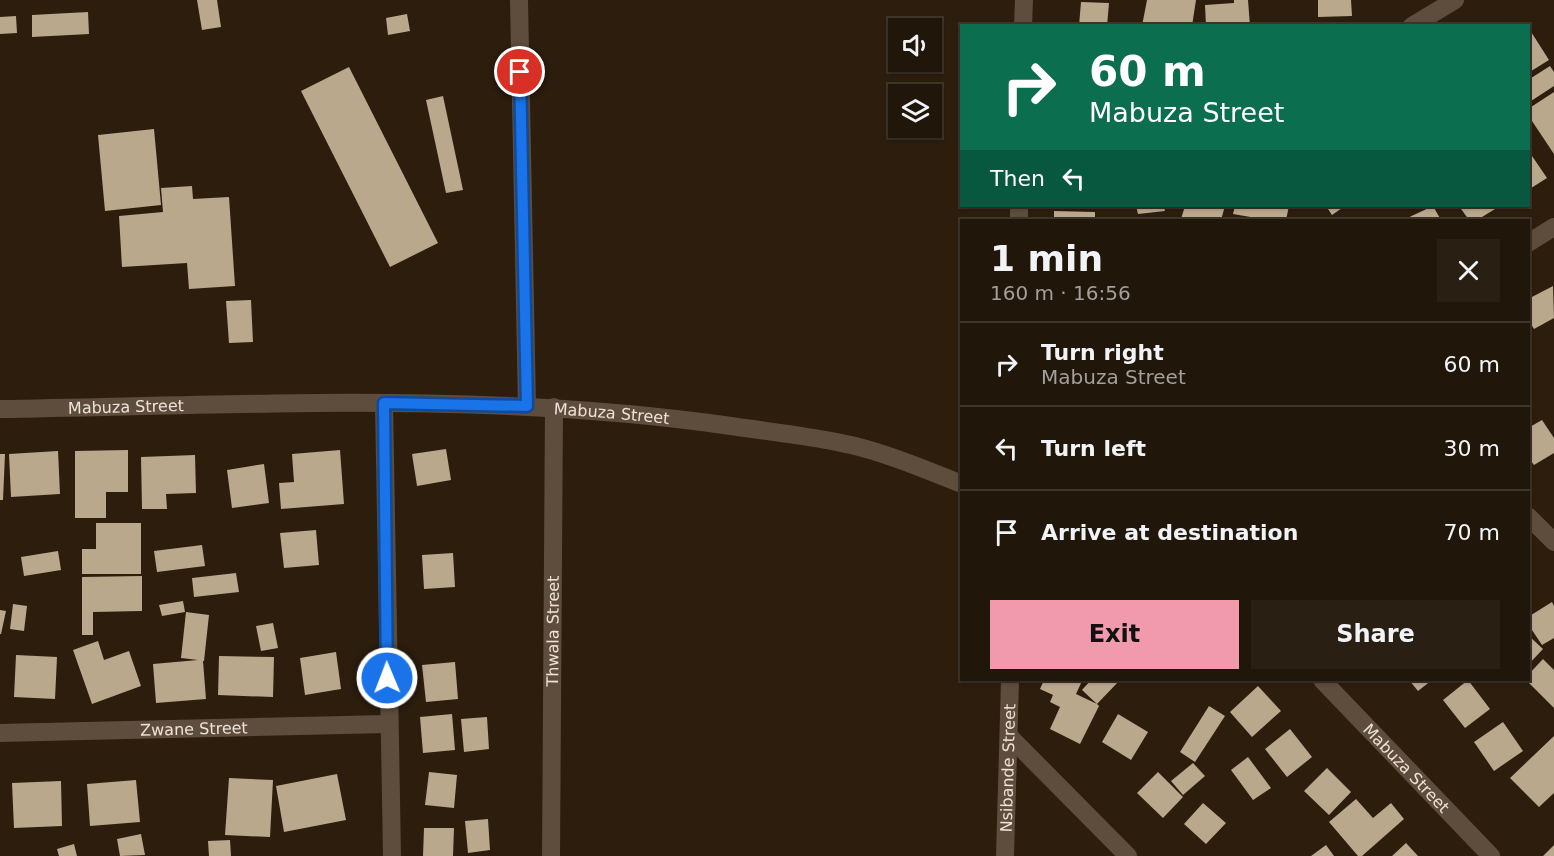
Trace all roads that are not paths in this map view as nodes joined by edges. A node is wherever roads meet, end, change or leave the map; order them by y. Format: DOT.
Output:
graph roads {
  1 [pos="519,0"];
  2 [pos="1024,0"];
  3 [pos="1455,0"];
  4 [pos="1023,24"];
  5 [pos="1415,24"];
  6 [pos="1554,227"];
  7 [pos="1530,242"];
  8 [pos="384,403"];
  9 [pos="527,406"];
  10 [pos="554,407"];
  11 [pos="0,408"];
  12 [pos="960,483"];
  13 [pos="1530,517"];
  14 [pos="1550,532"];
  15 [pos="1010,681"];
  16 [pos="1323,681"];
  17 [pos="388,724"];
  18 [pos="0,733"];
  19 [pos="1009,736"];
  20 [pos="392,856"];
  21 [pos="551,856"];
  22 [pos="1005,856"];
  23 [pos="1128,856"];
  24 [pos="1491,856"];
  1 -- 9 [label="street"];
  2 -- 4 [label="street"];
  3 -- 5 [label="street"];
  6 -- 7 [label="street"];
  8 -- 9 [label="street, Mabuza Street"];
  8 -- 11 [label="street, Mabuza Street"];
  8 -- 17 [label="street"];
  9 -- 10 [label="street, Mabuza Street"];
  10 -- 12 [label="street, Mabuza Street"];
  10 -- 21 [label="street, Thwala Street"];
  13 -- 14 [label="street"];
  15 -- 19 [label="street, Nsibande Street"];
  16 -- 24 [label="street, Mabuza Street"];
  17 -- 18 [label="street, Zwane Street"];
  17 -- 20 [label="street"];
  19 -- 22 [label="street, Nsibande Street"];
  19 -- 23 [label="street"];
}
